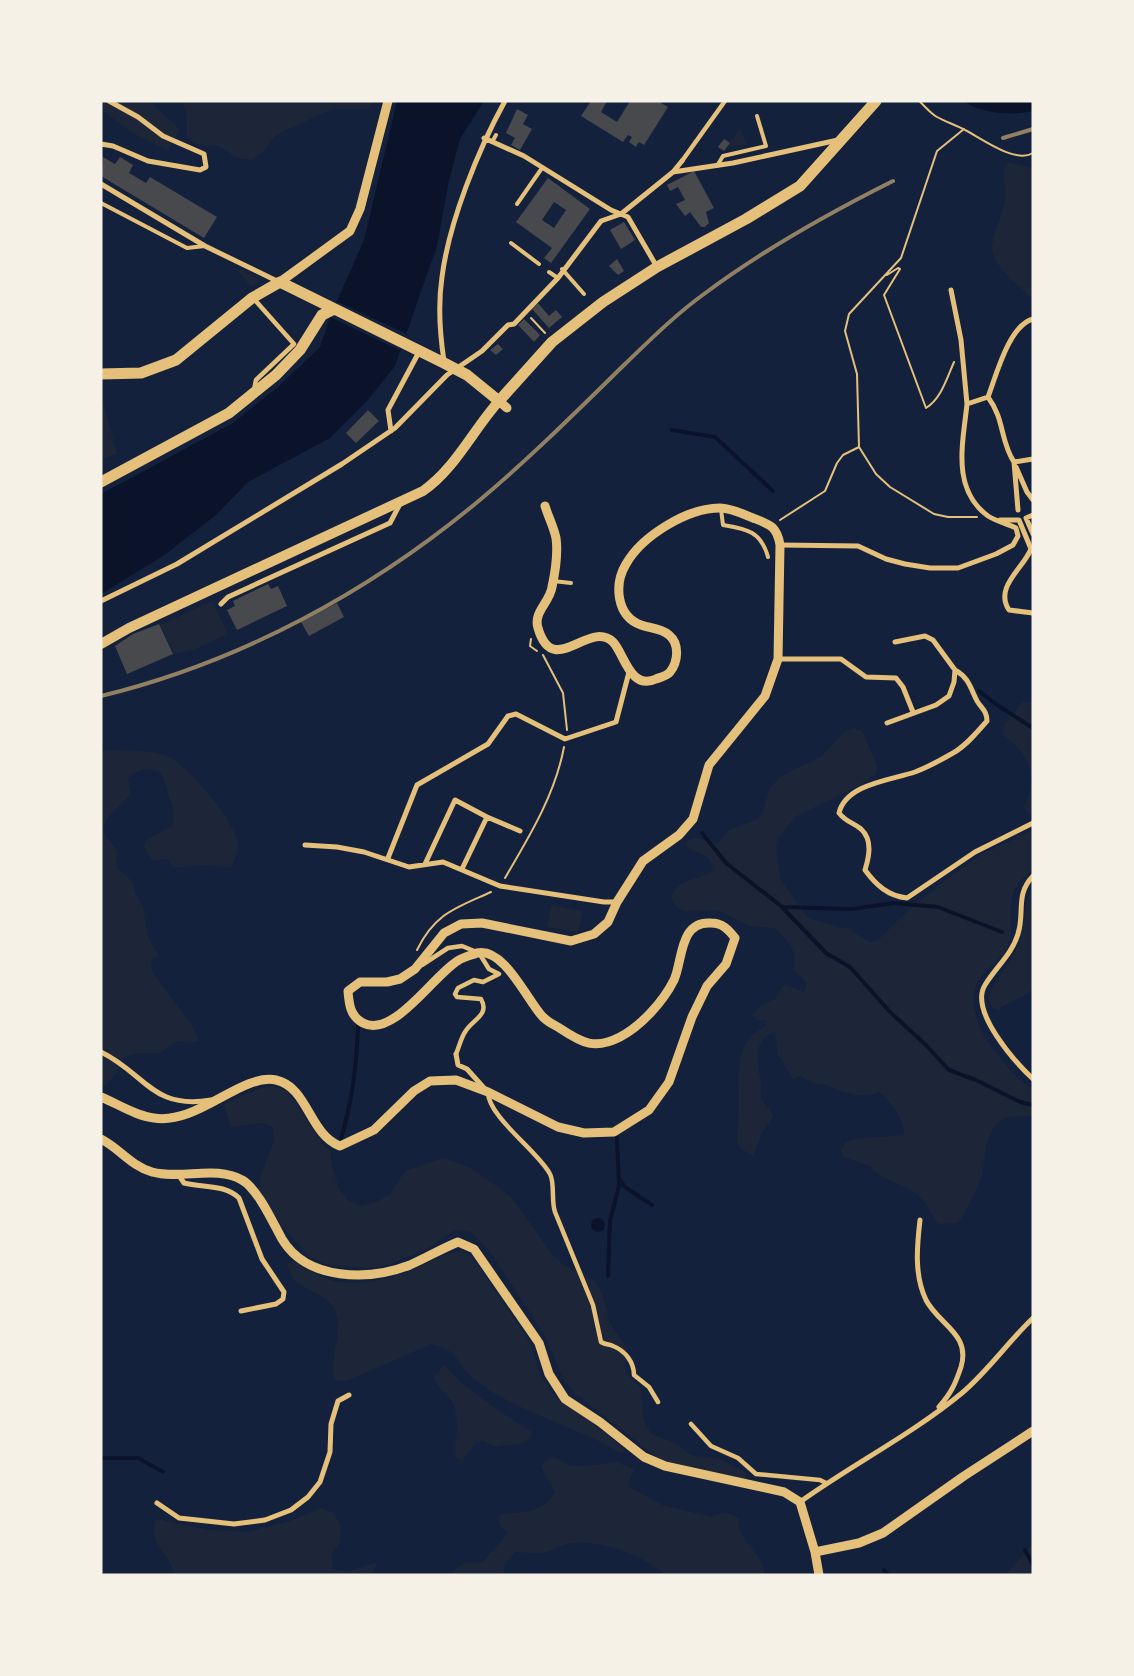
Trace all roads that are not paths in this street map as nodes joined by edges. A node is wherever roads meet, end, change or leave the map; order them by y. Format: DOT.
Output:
graph roads {
  1 [pos="109,101"];
  2 [pos="388,101"];
  3 [pos="505,101"];
  4 [pos="725,101"];
  5 [pos="876,101"];
  6 [pos="757,116"];
  7 [pos="496,135"];
  8 [pos="484,138"];
  9 [pos="844,138"];
  10 [pos="492,142"];
  11 [pos="101,144"];
  12 [pos="682,161"];
  13 [pos="717,166"];
  14 [pos="541,169"];
  15 [pos="673,172"];
  16 [pos="101,184"];
  17 [pos="101,203"];
  18 [pos="518,204"];
  19 [pos="621,214"];
  20 [pos="511,243"];
  21 [pos="205,246"];
  22 [pos="539,264"];
  23 [pos="657,267"];
  24 [pos="562,270"];
  25 [pos="550,272"];
  26 [pos="558,278"];
  27 [pos="280,282"];
  28 [pos="951,290"];
  29 [pos="584,294"];
  30 [pos="310,296"];
  31 [pos="252,298"];
  32 [pos="334,309"];
  33 [pos="322,315"];
  34 [pos="1033,319"];
  35 [pos="419,351"];
  36 [pos="444,363"];
  37 [pos="456,369"];
  38 [pos="101,374"];
  39 [pos="253,394"];
  40 [pos="988,398"];
  41 [pos="967,404"];
  42 [pos="503,405"];
  43 [pos="393,430"];
  44 [pos="1033,458"];
  45 [pos="1014,462"];
  46 [pos="101,482"];
  47 [pos="1033,500"];
  48 [pos="401,502"];
  49 [pos="545,506"];
  50 [pos="721,508"];
  51 [pos="1018,510"];
  52 [pos="1033,515"];
  53 [pos="998,520"];
  54 [pos="1033,534"];
  55 [pos="780,545"];
  56 [pos="768,557"];
  57 [pos="553,581"];
  58 [pos="571,583"];
  59 [pos="101,601"];
  60 [pos="221,604"];
  61 [pos="1033,613"];
  62 [pos="895,642"];
  63 [pos="101,644"];
  64 [pos="778,659"];
  65 [pos="955,670"];
  66 [pos="629,672"];
  67 [pos="913,712"];
  68 [pos="887,723"];
  69 [pos="487,817"];
  70 [pos="1033,823"];
  71 [pos="520,831"];
  72 [pos="305,845"];
  73 [pos="388,858"];
  74 [pos="425,864"];
  75 [pos="462,868"];
  76 [pos="1033,876"];
  77 [pos="617,902"];
  78 [pos="479,953"];
  79 [pos="415,970"];
  80 [pos="101,1052"];
  81 [pos="456,1054"];
  82 [pos="1033,1079"];
  83 [pos="488,1092"];
  84 [pos="101,1097"];
  85 [pos="224,1097"];
  86 [pos="101,1139"];
  87 [pos="177,1174"];
  88 [pos="920,1220"];
  89 [pos="241,1311"];
  90 [pos="1033,1318"];
  91 [pos="349,1395"];
  92 [pos="658,1402"];
  93 [pos="934,1413"];
  94 [pos="691,1424"];
  95 [pos="1033,1431"];
  96 [pos="826,1484"];
  97 [pos="800,1502"];
  98 [pos="157,1503"];
  99 [pos="815,1552"];
  100 [pos="819,1575"];
  1 -- 11 [label="street"];
  2 -- 27 [label="street"];
  3 -- 8 [label="street"];
  4 -- 12 [label="street"];
  5 -- 9 [label="main road"];
  6 -- 13 [label="lane"];
  7 -- 10 [label="lane"];
  8 -- 10 [label="street"];
  8 -- 36 [label="street"];
  9 -- 13 [label="street"];
  9 -- 23 [label="main road"];
  10 -- 14 [label="street"];
  12 -- 15 [label="street"];
  13 -- 15 [label="street"];
  14 -- 18 [label="lane"];
  14 -- 19 [label="street"];
  15 -- 19 [label="street"];
  16 -- 21 [label="street"];
  17 -- 21 [label="lane"];
  19 -- 23 [label="street"];
  19 -- 24 [label="street"];
  20 -- 22 [label="lane"];
  21 -- 27 [label="street"];
  23 -- 42 [label="main road"];
  24 -- 26 [label="street"];
  24 -- 29 [label="lane"];
  25 -- 26 [label="lane"];
  26 -- 37 [label="street"];
  27 -- 30 [label="main road"];
  27 -- 31 [label="main road"];
  28 -- 41 [label="street"];
  30 -- 32 [label="main road"];
  30 -- 33 [label="main road"];
  31 -- 38 [label="main road"];
  31 -- 39 [label="street"];
  32 -- 33 [label="main road"];
  32 -- 35 [label="main road"];
  33 -- 39 [label="main road"];
  34 -- 40 [label="street"];
  35 -- 36 [label="main road"];
  35 -- 43 [label="street"];
  36 -- 37 [label="main road"];
  37 -- 42 [label="main road"];
  37 -- 43 [label="street"];
  39 -- 46 [label="main road"];
  40 -- 41 [label="street"];
  40 -- 45 [label="street"];
  41 -- 53 [label="street"];
  42 -- 48 [label="main road"];
  43 -- 59 [label="street"];
  44 -- 45 [label="street"];
  45 -- 47 [label="street"];
  45 -- 51 [label="street"];
  48 -- 60 [label="street"];
  48 -- 63 [label="main road"];
  49 -- 57 [label="street"];
  50 -- 55 [label="street"];
  50 -- 56 [label="lane"];
  50 -- 66 [label="street"];
  52 -- 54 [label="street"];
  53 -- 55 [label="street"];
  53 -- 61 [label="street"];
  55 -- 64 [label="street"];
  57 -- 58 [label="lane"];
  57 -- 66 [label="street"];
  62 -- 65 [label="street"];
  64 -- 67 [label="street"];
  64 -- 77 [label="street"];
  65 -- 67 [label="street"];
  65 -- 70 [label="street"];
  66 -- 73 [label="street"];
  67 -- 68 [label="street"];
  69 -- 71 [label="street"];
  69 -- 74 [label="street"];
  69 -- 75 [label="street"];
  72 -- 73 [label="street"];
  73 -- 74 [label="street"];
  74 -- 75 [label="street"];
  75 -- 77 [label="street"];
  76 -- 82 [label="street"];
  77 -- 79 [label="street"];
  78 -- 79 [label="street"];
  78 -- 79 [label="street"];
  78 -- 81 [label="street"];
  78 -- 83 [label="street"];
  80 -- 85 [label="street"];
  81 -- 83 [label="street"];
  83 -- 85 [label="street"];
  83 -- 92 [label="street"];
  84 -- 85 [label="street"];
  86 -- 87 [label="street"];
  87 -- 89 [label="street"];
  87 -- 97 [label="street"];
  88 -- 93 [label="street"];
  90 -- 93 [label="street"];
  91 -- 98 [label="street"];
  93 -- 96 [label="street"];
  94 -- 96 [label="street"];
  95 -- 99 [label="street"];
  96 -- 97 [label="street"];
  97 -- 99 [label="street"];
  99 -- 100 [label="street"];
}
